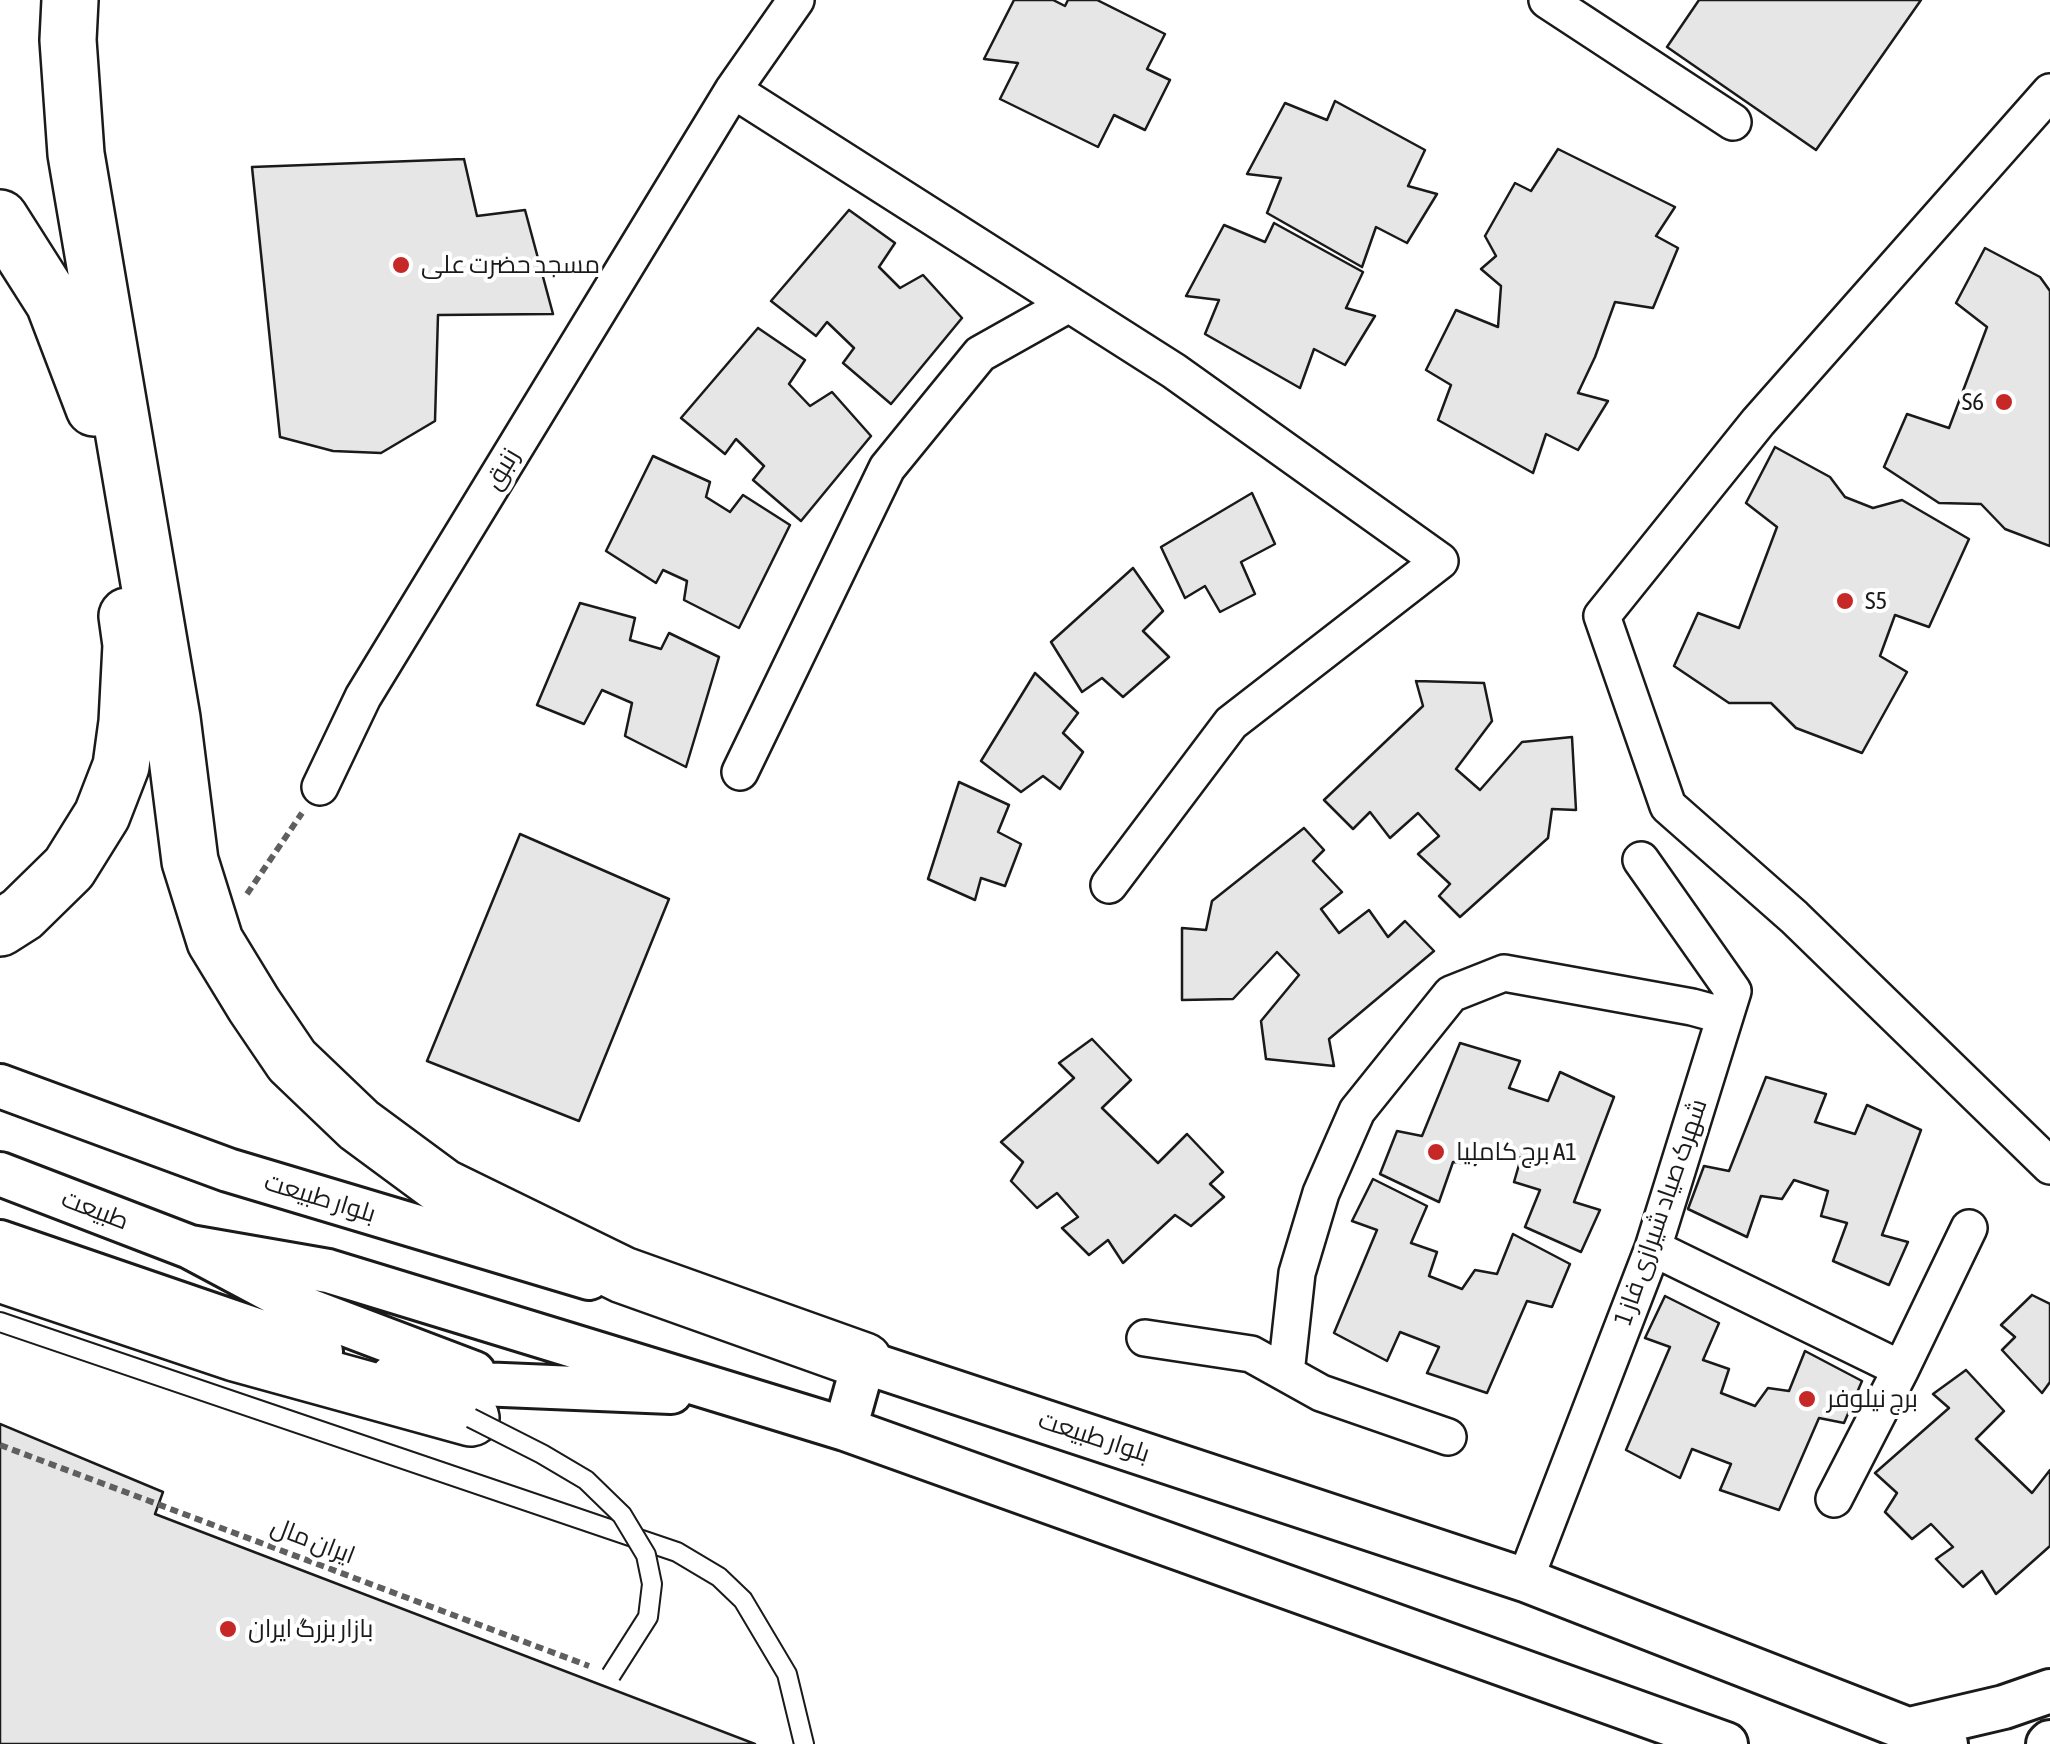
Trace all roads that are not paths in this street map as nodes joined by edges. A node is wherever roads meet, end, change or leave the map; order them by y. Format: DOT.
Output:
graph roads {
  1 [pos="70,0"];
  2 [pos="796,0"];
  3 [pos="1547,0"];
  4 [pos="733,90"];
  5 [pos="2050,92"];
  6 [pos="1733,122"];
  7 [pos="0,218"];
  8 [pos="1070,304"];
  9 [pos="740,772"];
  10 [pos="320,787"];
  11 [pos="1642,860"];
  12 [pos="1109,884"];
  13 [pos="0,928"];
  14 [pos="1726,1016"];
  15 [pos="0,1086"];
  16 [pos="2050,1166"];
  17 [pos="0,1174"];
  18 [pos="1970,1228"];
  19 [pos="0,1242"];
  20 [pos="190,1247"];
  21 [pos="1653,1248"];
  22 [pos="0,1274"];
  23 [pos="0,1322"];
  24 [pos="1144,1338"];
  25 [pos="864,1361"];
  26 [pos="1901,1369"];
  27 [pos="1286,1373"];
  28 [pos="731,1394"];
  29 [pos="489,1402"];
  30 [pos="844,1428"];
  31 [pos="1448,1437"];
  32 [pos="1834,1499"];
  33 [pos="1525,1580"];
  34 [pos="612,1674"];
  35 [pos="2050,1692"];
  36 [pos="1928,1737"];
  37 [pos="804,1744"];
  38 [pos="1726,1744"];
  1 -- 25 [label="highway"];
  2 -- 4 [label="street, زنبق"];
  3 -- 6 [label="street"];
  4 -- 8 [label="street"];
  4 -- 10 [label="street, زنبق"];
  5 -- 16 [label="street"];
  7 -- 13 [label="highway"];
  8 -- 9 [label="street"];
  8 -- 12 [label="street"];
  11 -- 14 [label="street, شهرک صیاد شیرازی فاز 1"];
  14 -- 21 [label="street, شهرک صیاد شیرازی فاز 1"];
  14 -- 27 [label="street"];
  15 -- 25 [label="street, بلوار طبیعت"];
  17 -- 20 [label="street, طبیعت"];
  18 -- 26 [label="street"];
  19 -- 29 [label="street"];
  20 -- 28 [label="street"];
  20 -- 29 [label="street"];
  21 -- 26 [label="street"];
  21 -- 33 [label="street, شهرک صیاد شیرازی فاز 1"];
  22 -- 29 [label="highway"];
  23 -- 37 [label="lane"];
  24 -- 27 [label="street"];
  25 -- 30 [label="street"];
  25 -- 33 [label="street, بلوار طبیعت"];
  26 -- 32 [label="street"];
  27 -- 31 [label="street"];
  28 -- 29 [label="street"];
  28 -- 30 [label="street"];
  29 -- 34 [label="lane, bridge"];
  30 -- 38 [label="street"];
  33 -- 36 [label="street, بلوار طبیعت"];
  35 -- 36 [label="street"];
}
